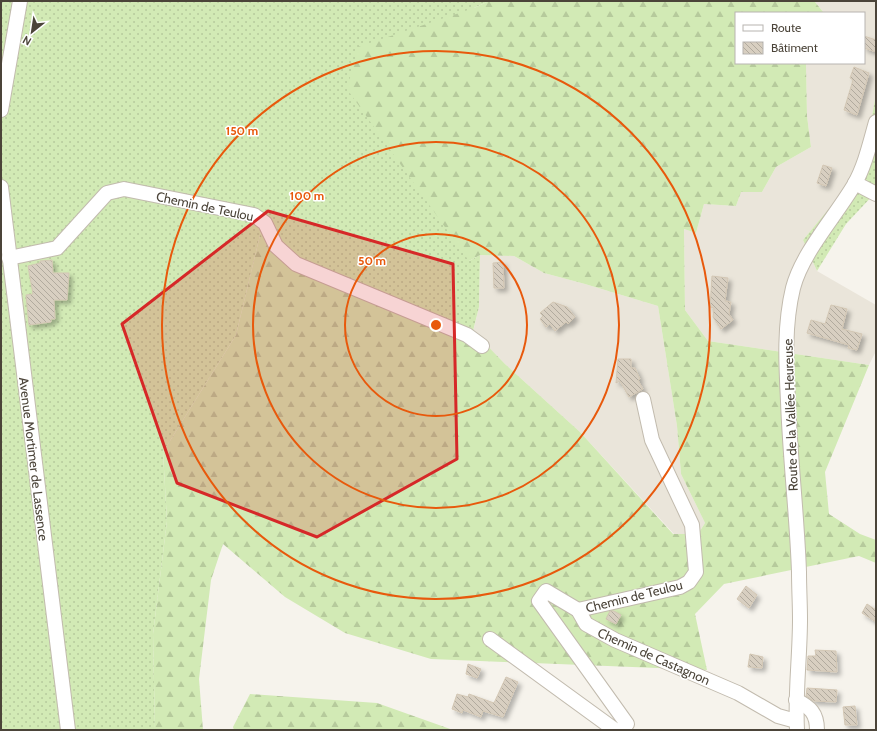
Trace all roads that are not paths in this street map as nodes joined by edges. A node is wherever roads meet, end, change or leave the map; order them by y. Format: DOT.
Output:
graph roads {
  1 [pos="20,1"];
  2 [pos="1,110"];
  3 [pos="876,122"];
  4 [pos="855,183"];
  5 [pos="1,187"];
  6 [pos="876,194"];
  7 [pos="9,258"];
  8 [pos="482,346"];
  9 [pos="643,399"];
  10 [pos="578,610"];
  11 [pos="490,639"];
  12 [pos="796,700"];
  13 [pos="797,725"];
  14 [pos="68,730"];
  15 [pos="615,730"];
  16 [pos="621,730"];
  17 [pos="817,730"];
  1 -- 2 [label="street"];
  3 -- 4 [label="street, Route de la Vallée Heureuse"];
  4 -- 6 [label="street"];
  4 -- 12 [label="street, Route de la Vallée Heureuse"];
  5 -- 7 [label="street, Avenue Mortimer de Lassence"];
  7 -- 8 [label="street, Chemin de Teulou"];
  7 -- 14 [label="street, Avenue Mortimer de Lassence"];
  9 -- 10 [label="street, Chemin de Teulou"];
  10 -- 13 [label="street, Chemin de Castagnon"];
  10 -- 16 [label="street, Chemin de Castagnon"];
  11 -- 15 [label="street"];
  12 -- 13 [label="street, Route de la Vallée Heureuse"];
  12 -- 17 [label="street"];
}
